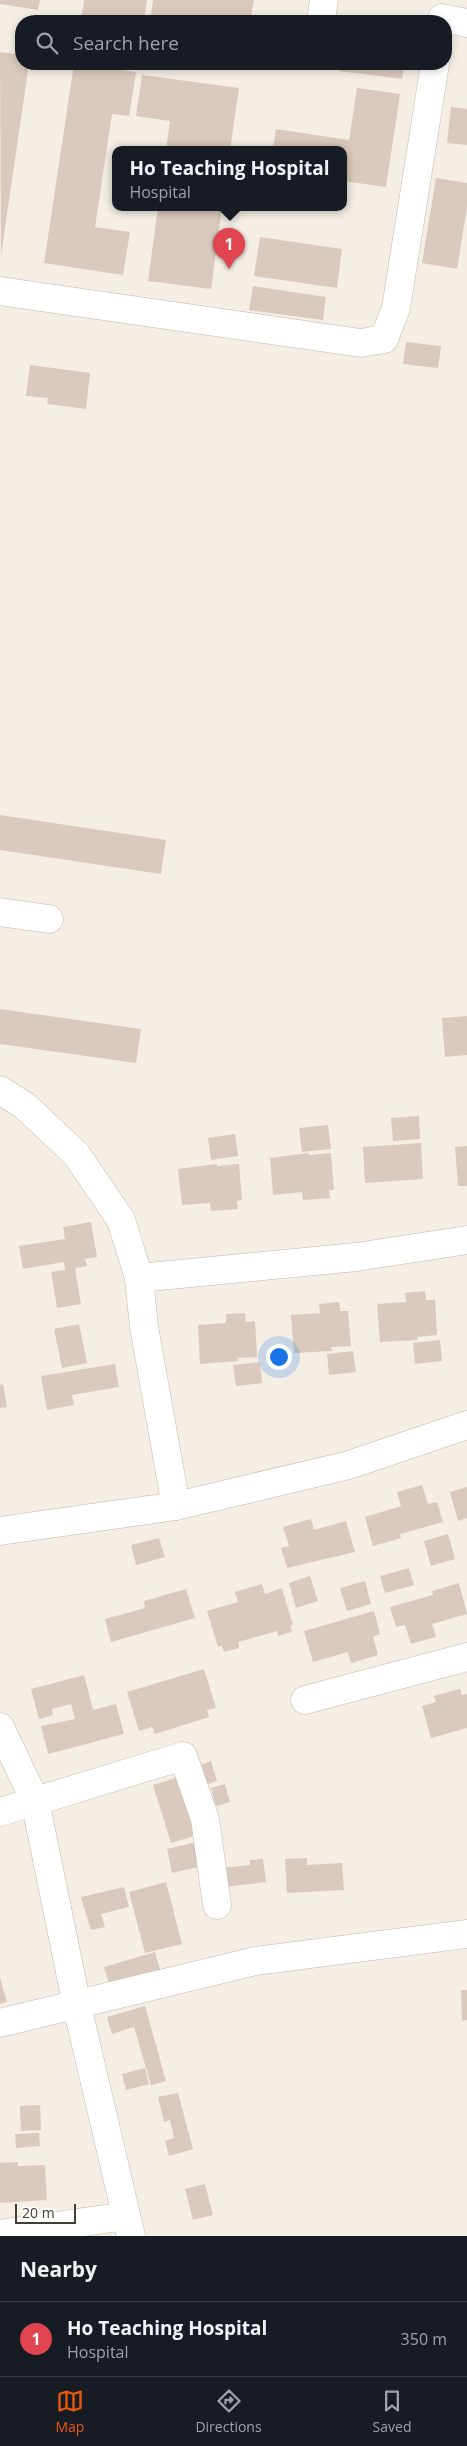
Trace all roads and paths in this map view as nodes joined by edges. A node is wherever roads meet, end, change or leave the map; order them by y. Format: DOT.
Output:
graph roads {
  1 [pos="324,0"];
  2 [pos="322,15"];
  3 [pos="434,70"];
  4 [pos="0,290"];
  5 [pos="0,912"];
  6 [pos="48,919"];
  7 [pos="0,1090"];
  8 [pos="467,1240"];
  9 [pos="139,1278"];
  10 [pos="467,1425"];
  11 [pos="176,1506"];
  12 [pos="0,1531"];
  13 [pos="467,1658"];
  14 [pos="305,1700"];
  15 [pos="0,1727"];
  16 [pos="35,1801"];
  17 [pos="0,1812"];
  18 [pos="217,1905"];
  19 [pos="467,1934"];
  20 [pos="77,2006"];
  21 [pos="0,2023"];
  22 [pos="129,2226"];
  23 [pos="0,2234"];
  1 -- 2 [label="street"];
  3 -- 4 [label="street"];
  5 -- 6 [label="street"];
  7 -- 9 [label="street"];
  8 -- 9 [label="street"];
  9 -- 11 [label="street"];
  10 -- 11 [label="street"];
  11 -- 12 [label="street"];
  13 -- 14 [label="street"];
  15 -- 16 [label="street"];
  16 -- 17 [label="street"];
  16 -- 18 [label="street"];
  16 -- 20 [label="street"];
  19 -- 20 [label="street"];
  20 -- 21 [label="street"];
  20 -- 22 [label="street"];
  22 -- 23 [label="street"];
}
